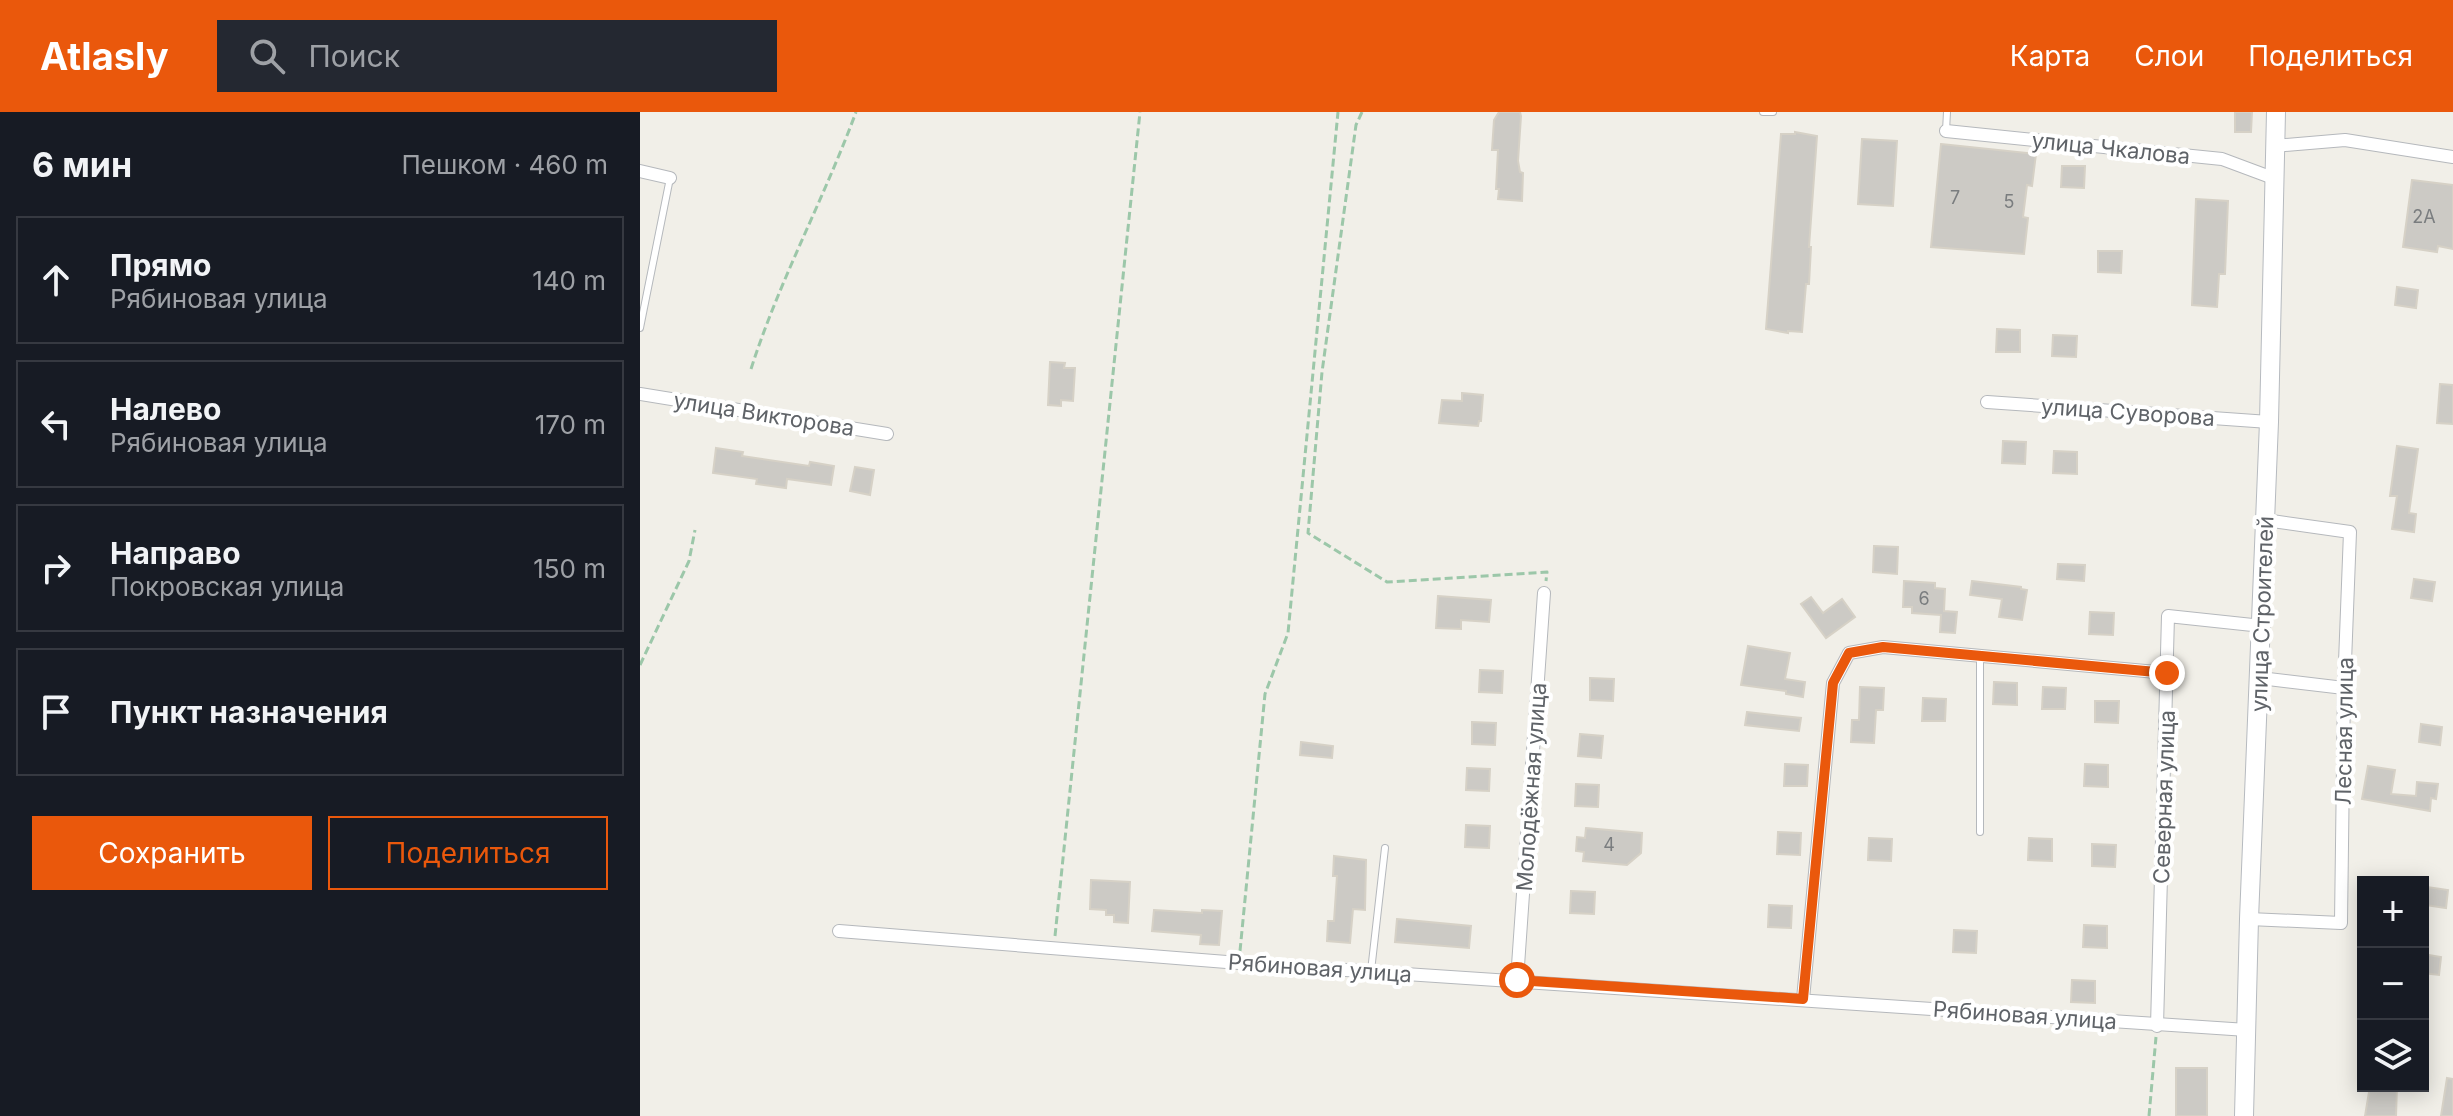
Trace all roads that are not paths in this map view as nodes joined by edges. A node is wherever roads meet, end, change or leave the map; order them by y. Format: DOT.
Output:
graph roads {
  1 [pos="1763,112"];
  2 [pos="1773,112"];
  3 [pos="1947,112"];
  4 [pos="2276,112"];
  5 [pos="1946,131"];
  6 [pos="2274,146"];
  7 [pos="2453,157"];
  8 [pos="640,171"];
  9 [pos="670,178"];
  10 [pos="2273,178"];
  11 [pos="640,328"];
  12 [pos="640,394"];
  13 [pos="1987,402"];
  14 [pos="2269,422"];
  15 [pos="887,434"];
  16 [pos="2265,520"];
  17 [pos="1544,593"];
  18 [pos="2262,626"];
  19 [pos="1980,656"];
  20 [pos="2167,673"];
  21 [pos="2260,678"];
  22 [pos="2344,688"];
  23 [pos="1980,832"];
  24 [pos="1385,848"];
  25 [pos="2249,919"];
  26 [pos="839,931"];
  27 [pos="1371,971"];
  28 [pos="1517,980"];
  29 [pos="1803,999"];
  30 [pos="2157,1026"];
  31 [pos="2247,1030"];
  32 [pos="2244,1116"];
  1 -- 2 [label="lane"];
  3 -- 5 [label="lane"];
  4 -- 6 [label="main road, улица Строителей"];
  5 -- 10 [label="street, улица Чкалова"];
  6 -- 7 [label="street"];
  6 -- 10 [label="main road, улица Строителей"];
  8 -- 9 [label="street"];
  9 -- 11 [label="lane"];
  10 -- 14 [label="main road, улица Строителей"];
  12 -- 15 [label="street, улица Викторова"];
  13 -- 14 [label="street, улица Суворова"];
  14 -- 16 [label="main road, улица Строителей"];
  16 -- 18 [label="main road, улица Строителей"];
  16 -- 22 [label="street, Лесная улица"];
  17 -- 28 [label="street, Молодёжная улица"];
  18 -- 20 [label="street, Северная улица"];
  18 -- 21 [label="main road, улица Строителей"];
  19 -- 20 [label="street"];
  19 -- 23 [label="lane"];
  19 -- 29 [label="street"];
  20 -- 30 [label="street, Северная улица"];
  21 -- 22 [label="street"];
  21 -- 25 [label="main road, улица Строителей"];
  22 -- 25 [label="street, Лесная улица"];
  24 -- 27 [label="lane"];
  25 -- 31 [label="main road, улица Строителей"];
  26 -- 27 [label="street, Рябиновая улица"];
  27 -- 28 [label="street, Рябиновая улица"];
  28 -- 29 [label="street, Рябиновая улица"];
  29 -- 30 [label="street, Рябиновая улица"];
  30 -- 31 [label="street, Рябиновая улица"];
  31 -- 32 [label="main road, улица Строителей"];
}
